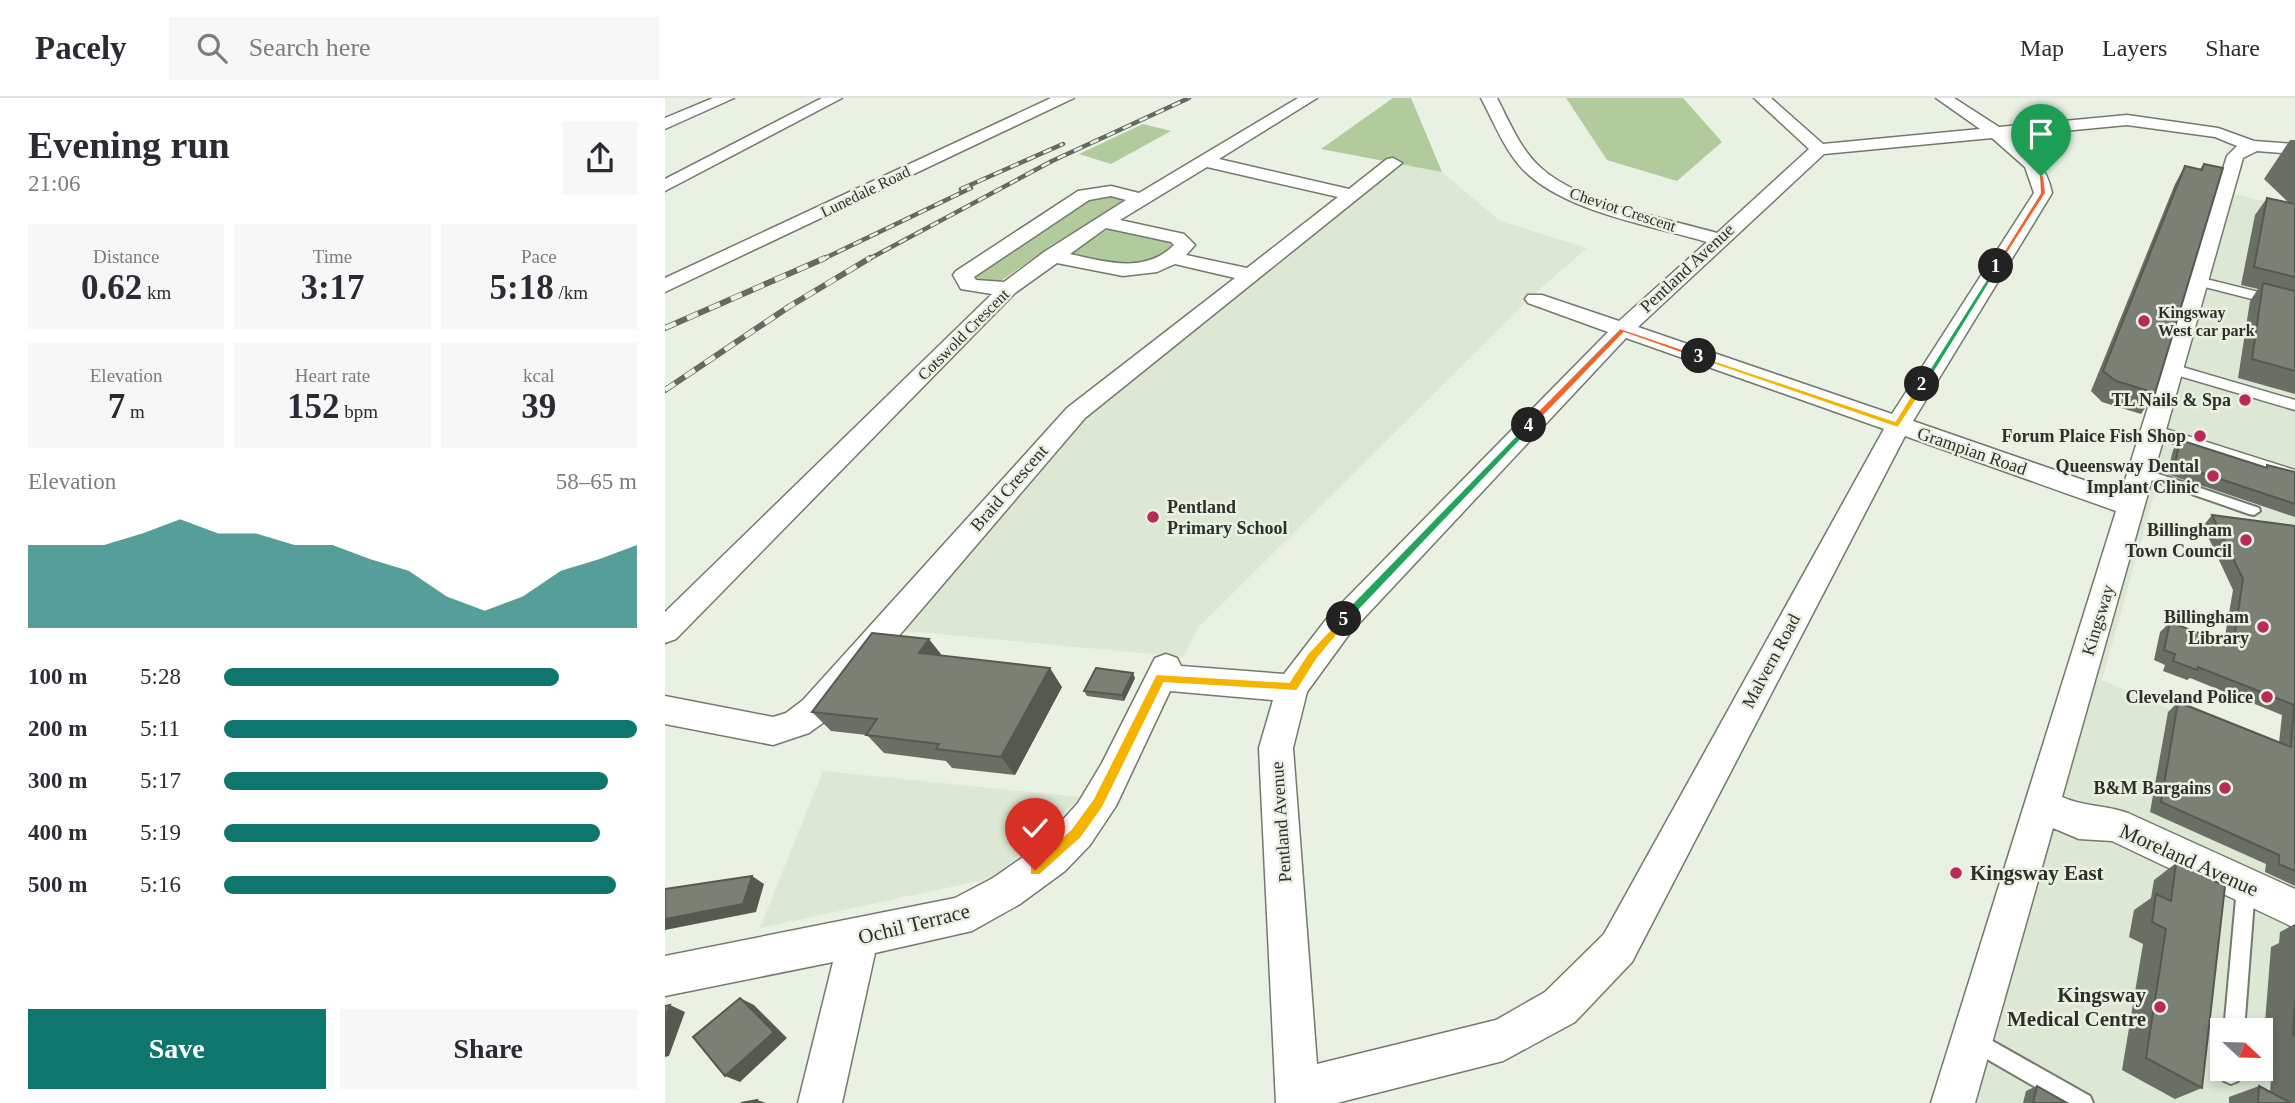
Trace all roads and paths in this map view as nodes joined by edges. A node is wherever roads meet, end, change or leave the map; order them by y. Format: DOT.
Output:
graph roads {
  1 [pos="726,98"];
  2 [pos="834,98"];
  3 [pos="1066,98"];
  4 [pos="1309,98"];
  5 [pos="1489,98"];
  6 [pos="1762,98"];
  7 [pos="1944,98"];
  8 [pos="1017,101"];
  9 [pos="1042,106"];
  10 [pos="665,124"];
  11 [pos="1991,131"];
  12 [pos="2253,147"];
  13 [pos="1819,149"];
  14 [pos="2295,149"];
  15 [pos="1206,161"];
  16 [pos="1381,167"];
  17 [pos="665,186"];
  18 [pos="1352,195"];
  19 [pos="1141,199"];
  20 [pos="1103,222"];
  21 [pos="1718,239"];
  22 [pos="1051,256"];
  23 [pos="1173,257"];
  24 [pos="1249,275"];
  25 [pos="2198,281"];
  26 [pos="665,286"];
  27 [pos="1008,289"];
  28 [pos="1535,299"];
  29 [pos="2295,306"];
  30 [pos="1623,329"];
  31 [pos="2165,373"];
  32 [pos="2295,405"];
  33 [pos="1898,425"];
  34 [pos="2153,431"];
  35 [pos="2141,472"];
  36 [pos="2295,476"];
  37 [pos="2131,506"];
  38 [pos="2254,511"];
  39 [pos="665,631"];
  40 [pos="1292,688"];
  41 [pos="665,710"];
  42 [pos="2042,804"];
  43 [pos="2246,886"];
  44 [pos="2295,909"];
  45 [pos="858,939"];
  46 [pos="665,976"];
  47 [pos="2235,1018"];
  48 [pos="1972,1039"];
  49 [pos="1298,1097"];
  50 [pos="820,1103"];
  51 [pos="1953,1103"];
  52 [pos="2083,1103"];
  1 -- 10 [label="street"];
  2 -- 17 [label="street"];
  3 -- 9 [label="street, Lunedale Road"];
  4 -- 15 [label="street, Cotswold Crescent"];
  5 -- 21 [label="street, Cheviot Crescent"];
  6 -- 13 [label="street"];
  7 -- 11 [label="street, Malvern Road"];
  8 -- 9 [label="street"];
  9 -- 26 [label="street, Lunedale Road"];
  11 -- 12 [label="street"];
  11 -- 13 [label="street"];
  11 -- 33 [label="street, Malvern Road"];
  12 -- 14 [label="street"];
  12 -- 25 [label="street, Kingsway"];
  13 -- 21 [label="street, Pentland Avenue"];
  15 -- 18 [label="street"];
  15 -- 19 [label="street, Cotswold Crescent"];
  16 -- 18 [label="street, Braid Crescent"];
  18 -- 24 [label="street, Braid Crescent"];
  19 -- 20 [label="street, Cotswold Crescent"];
  19 -- 27 [label="street"];
  20 -- 22 [label="street, Cotswold Crescent"];
  20 -- 23 [label="street"];
  21 -- 30 [label="street, Pentland Avenue"];
  22 -- 23 [label="street"];
  22 -- 27 [label="street, Cotswold Crescent"];
  23 -- 24 [label="street"];
  24 -- 41 [label="street, Braid Crescent"];
  25 -- 29 [label="street"];
  25 -- 31 [label="street, Kingsway"];
  27 -- 39 [label="street, Cotswold Crescent"];
  28 -- 30 [label="street, Grampian Road"];
  30 -- 33 [label="street, Grampian Road"];
  30 -- 40 [label="street, Pentland Avenue"];
  31 -- 32 [label="street"];
  31 -- 34 [label="street, Kingsway"];
  33 -- 37 [label="street, Grampian Road"];
  33 -- 49 [label="street, Malvern Road"];
  34 -- 35 [label="street, Kingsway"];
  34 -- 36 [label="street"];
  35 -- 37 [label="street, Kingsway"];
  35 -- 38 [label="lane"];
  37 -- 42 [label="street, Kingsway"];
  40 -- 45 [label="street, Ochil Terrace"];
  40 -- 49 [label="street, Pentland Avenue"];
  42 -- 43 [label="street, Moreland Avenue"];
  42 -- 48 [label="street, Kingsway"];
  43 -- 44 [label="street, Moreland Avenue"];
  43 -- 47 [label="lane"];
  45 -- 46 [label="street, Ochil Terrace"];
  45 -- 50 [label="street"];
  48 -- 51 [label="street, Kingsway"];
  48 -- 52 [label="lane"];
}
